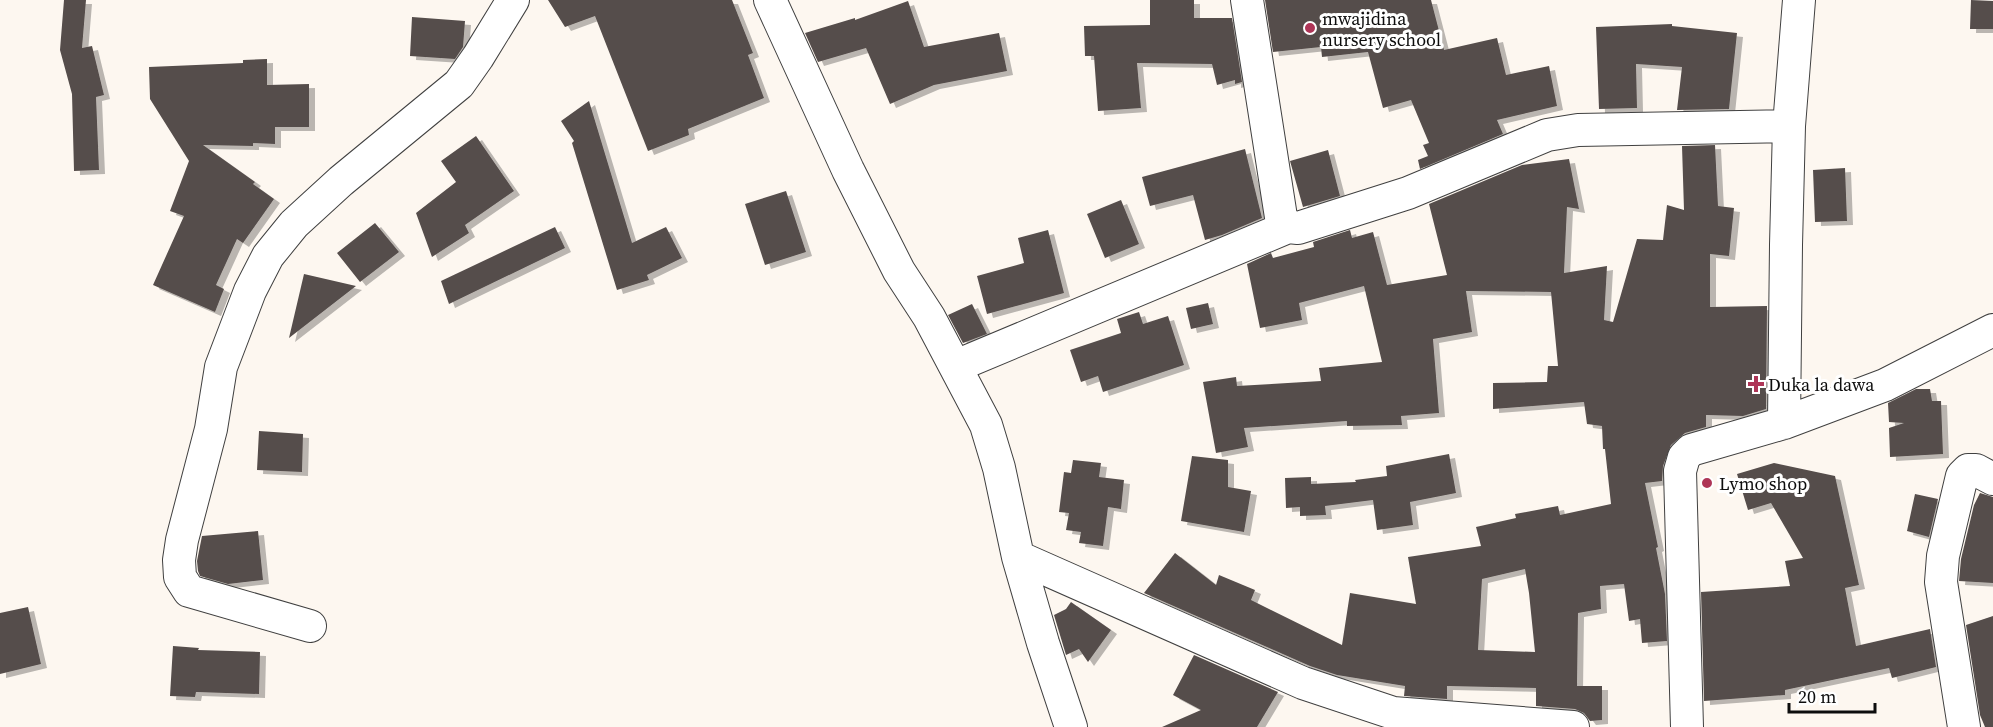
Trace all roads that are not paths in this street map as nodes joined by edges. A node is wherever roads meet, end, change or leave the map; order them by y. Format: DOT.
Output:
graph roads {
  1 [pos="513,0"];
  2 [pos="770,0"];
  3 [pos="1246,0"];
  4 [pos="1799,0"];
  5 [pos="1789,126"];
  6 [pos="1288,227"];
  7 [pos="1993,330"];
  8 [pos="956,366"];
  9 [pos="1784,423"];
  10 [pos="1993,480"];
  11 [pos="1018,557"];
  12 [pos="310,626"];
  13 [pos="1071,727"];
  14 [pos="1573,727"];
  15 [pos="1687,727"];
  16 [pos="1964,727"];
  1 -- 12 [label="street"];
  2 -- 8 [label="street"];
  3 -- 6 [label="street"];
  4 -- 5 [label="street"];
  5 -- 6 [label="street"];
  5 -- 9 [label="street"];
  6 -- 8 [label="street"];
  7 -- 9 [label="street"];
  8 -- 11 [label="street"];
  9 -- 15 [label="street"];
  10 -- 16 [label="street"];
  11 -- 13 [label="street"];
  11 -- 14 [label="street"];
}
